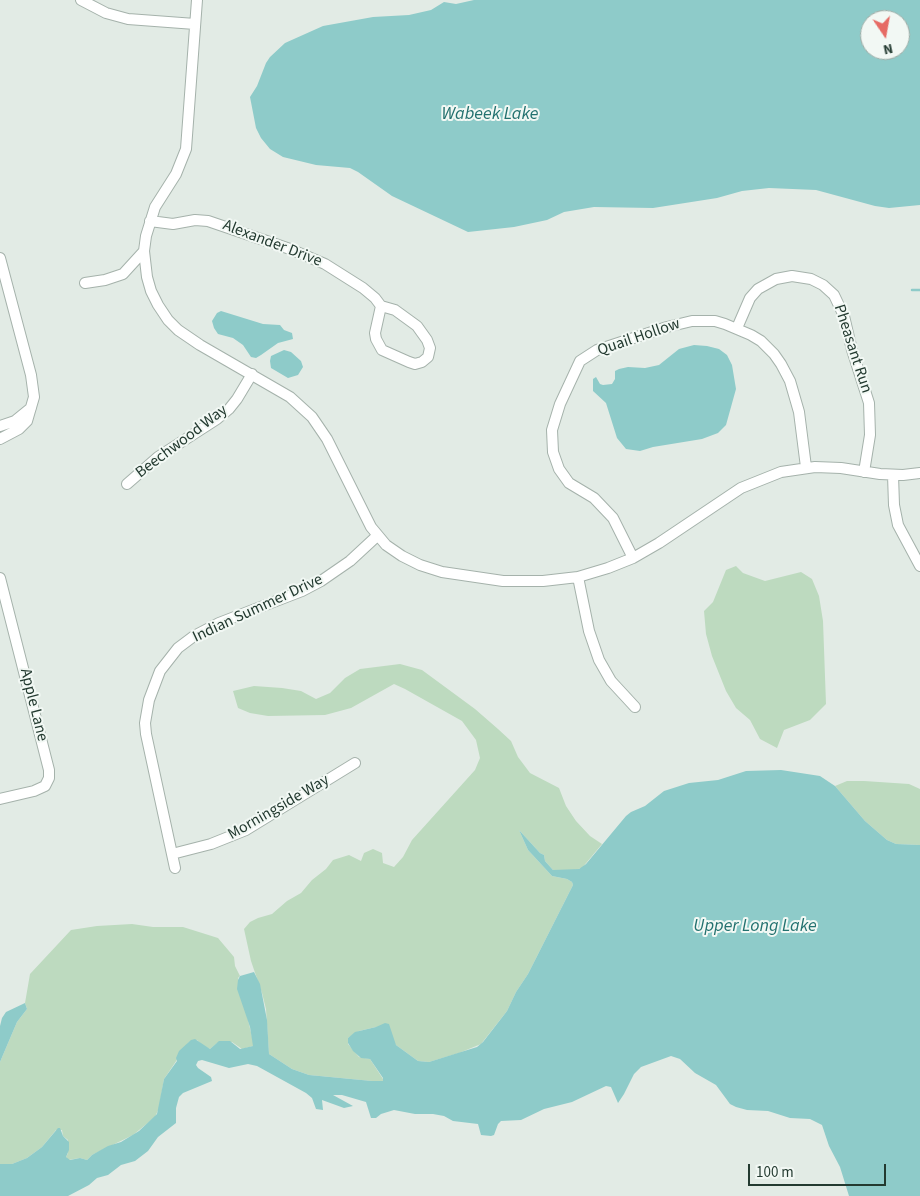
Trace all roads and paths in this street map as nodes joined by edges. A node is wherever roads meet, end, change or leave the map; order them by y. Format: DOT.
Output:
graph roads {
  1 [pos="81,0"];
  2 [pos="197,0"];
  3 [pos="194,24"];
  4 [pos="150,221"];
  5 [pos="144,251"];
  6 [pos="0,258"];
  7 [pos="86,283"];
  8 [pos="381,306"];
  9 [pos="737,328"];
  10 [pos="252,374"];
  11 [pos="32,407"];
  12 [pos="0,426"];
  13 [pos="0,438"];
  14 [pos="806,467"];
  15 [pos="864,472"];
  16 [pos="920,473"];
  17 [pos="893,474"];
  18 [pos="127,484"];
  19 [pos="378,536"];
  20 [pos="633,558"];
  21 [pos="920,566"];
  22 [pos="578,577"];
  23 [pos="0,578"];
  24 [pos="635,707"];
  25 [pos="355,764"];
  26 [pos="0,799"];
  27 [pos="172,854"];
  28 [pos="175,868"];
  1 -- 3 [label="street"];
  2 -- 3 [label="street"];
  3 -- 4 [label="street"];
  4 -- 5 [label="street"];
  4 -- 8 [label="street, Alexander Drive"];
  5 -- 7 [label="street"];
  5 -- 10 [label="street"];
  6 -- 11 [label="street"];
  8 -- 8 [label="street, Alexander Drive"];
  9 -- 14 [label="street, Quail Hollow"];
  9 -- 15 [label="street, Pheasant Run"];
  9 -- 20 [label="street, Quail Hollow"];
  10 -- 18 [label="street, Beechwood Way"];
  10 -- 19 [label="street"];
  11 -- 12 [label="street"];
  11 -- 13 [label="street"];
  14 -- 15 [label="street"];
  14 -- 20 [label="street"];
  15 -- 17 [label="street"];
  16 -- 17 [label="street"];
  17 -- 21 [label="street"];
  19 -- 22 [label="street"];
  19 -- 27 [label="street, Indian Summer Drive"];
  20 -- 22 [label="street"];
  22 -- 24 [label="street"];
  23 -- 26 [label="street, Apple Lane"];
  25 -- 27 [label="street, Morningside Way"];
  27 -- 28 [label="street, Indian Summer Drive"];
}
